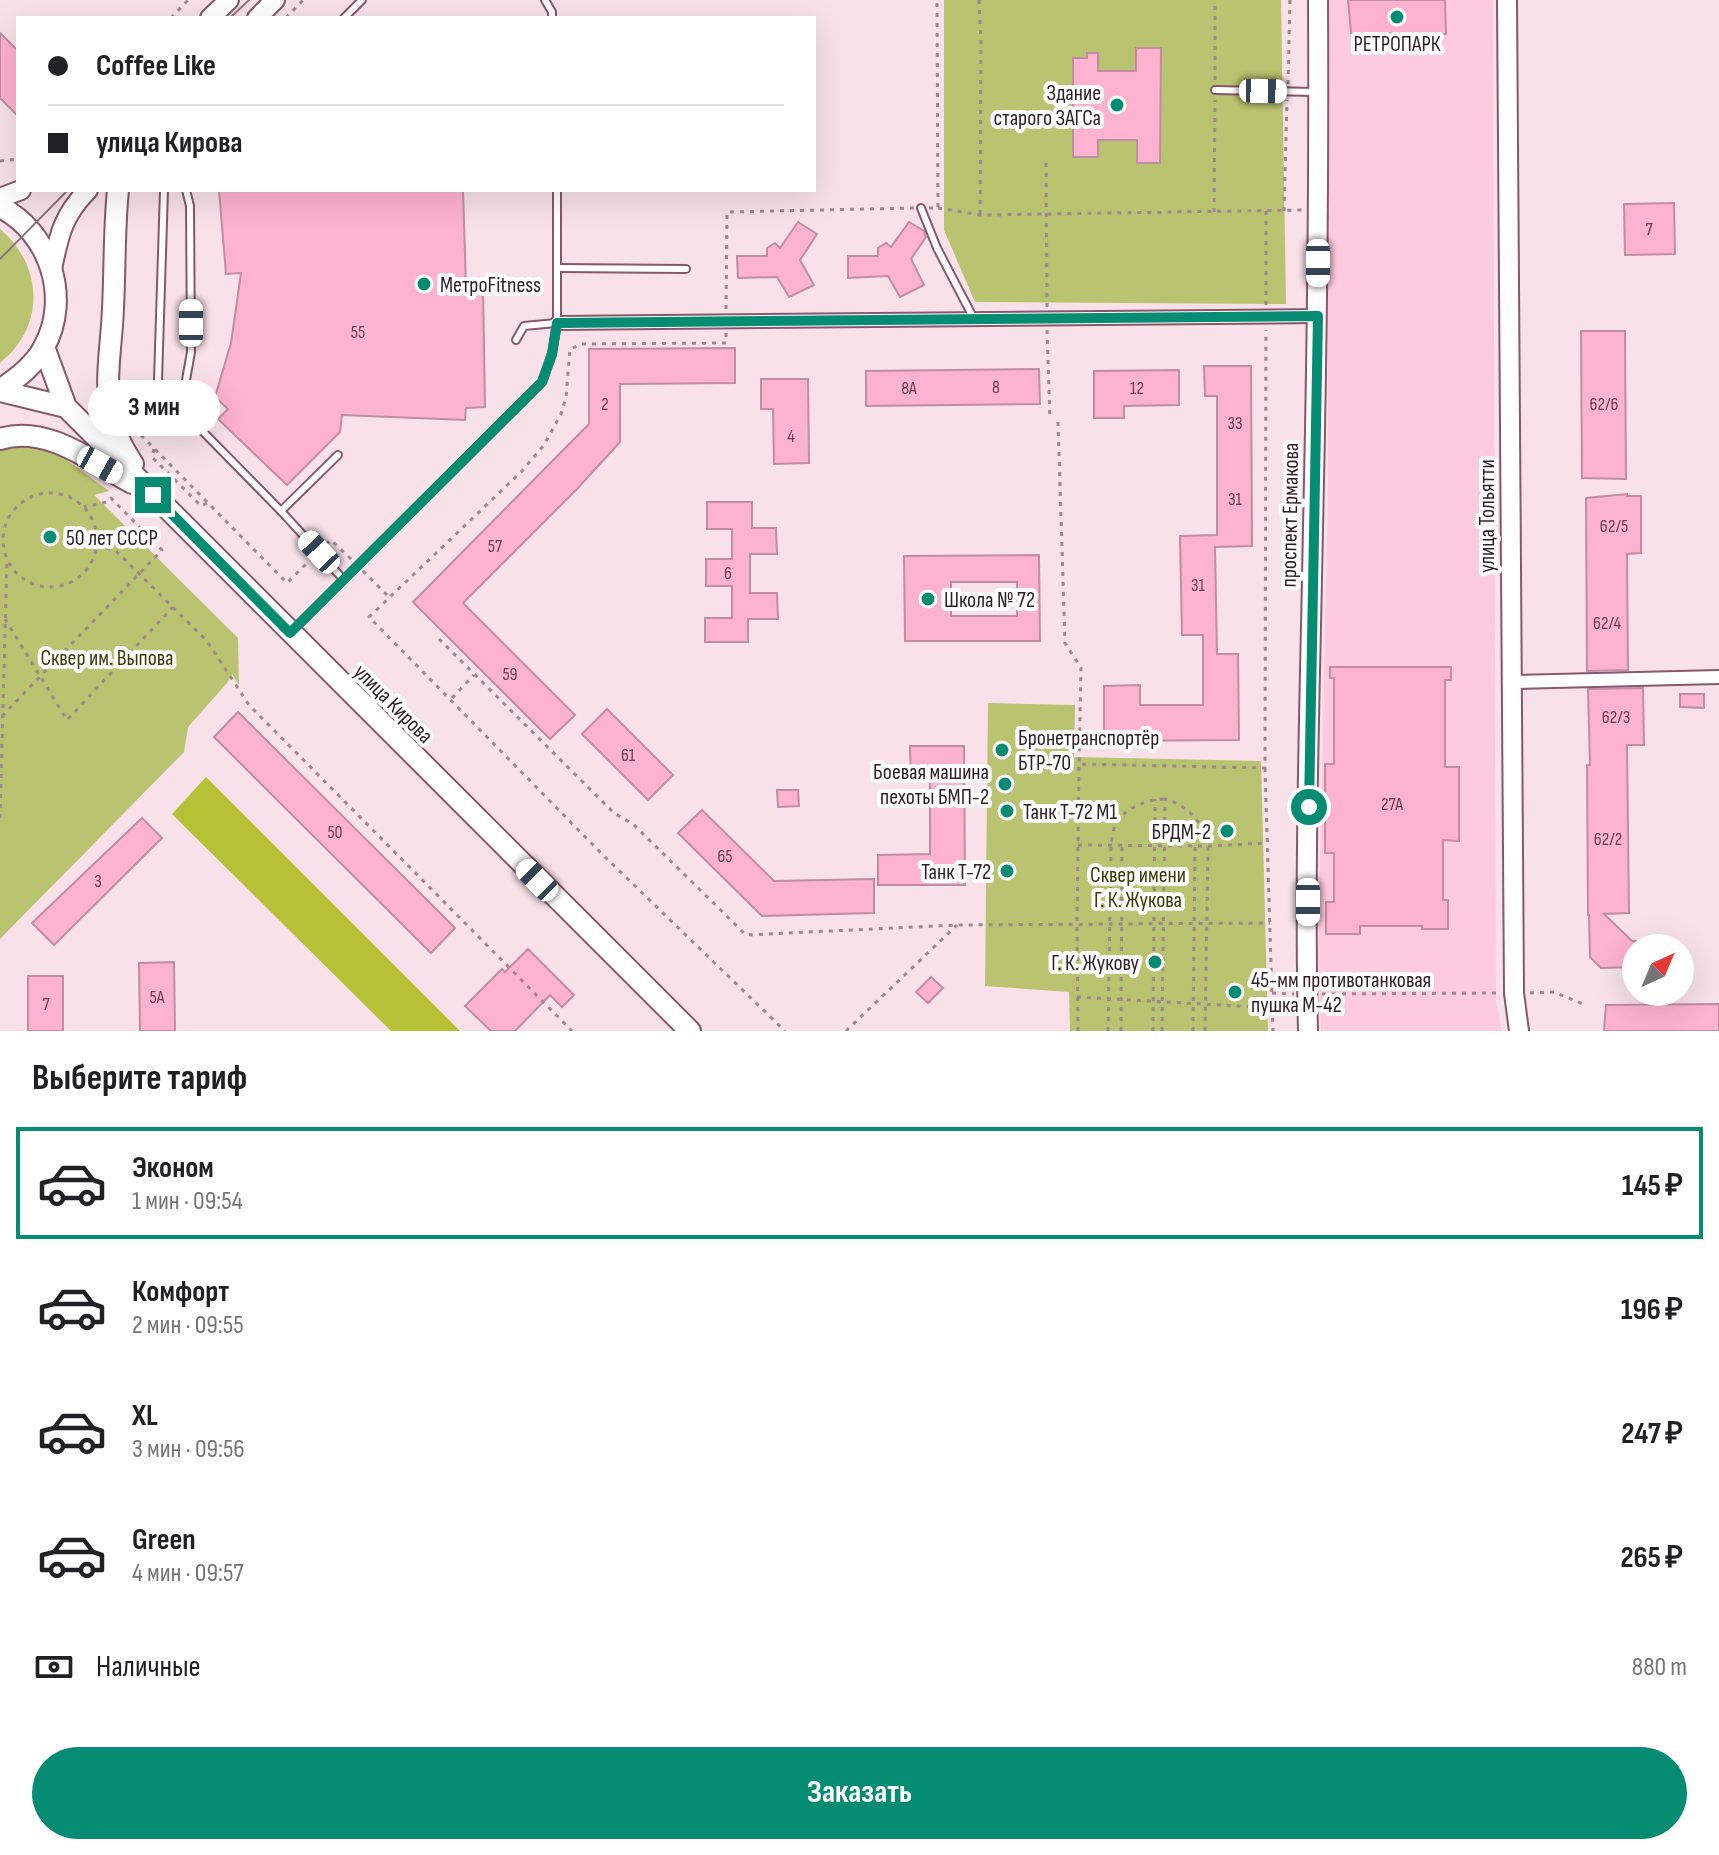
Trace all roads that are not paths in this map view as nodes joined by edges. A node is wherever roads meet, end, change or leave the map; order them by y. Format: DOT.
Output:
graph roads {
  1 [pos="229,0"];
  2 [pos="275,0"];
  3 [pos="362,0"];
  4 [pos="1318,0"];
  5 [pos="1507,0"];
  6 [pos="212,16"];
  7 [pos="259,16"];
  8 [pos="346,16"];
  9 [pos="1215,90"];
  10 [pos="1318,92"];
  11 [pos="86,192"];
  12 [pos="118,192"];
  13 [pos="164,192"];
  14 [pos="186,192"];
  15 [pos="557,192"];
  16 [pos="0,207"];
  17 [pos="921,208"];
  18 [pos="557,268"];
  19 [pos="52,269"];
  20 [pos="686,269"];
  21 [pos="1318,316"];
  22 [pos="974,319"];
  23 [pos="557,323"];
  24 [pos="516,340"];
  25 [pos="44,347"];
  26 [pos="0,391"];
  27 [pos="66,407"];
  28 [pos="185,413"];
  29 [pos="0,439"];
  30 [pos="338,455"];
  31 [pos="153,495"];
  32 [pos="281,511"];
  33 [pos="343,579"];
  34 [pos="290,633"];
  35 [pos="1719,677"];
  36 [pos="1511,682"];
  37 [pos="690,1031"];
  38 [pos="1308,1031"];
  39 [pos="1519,1031"];
  1 -- 6 [label="main road"];
  2 -- 7 [label="main road"];
  3 -- 8 [label="lane"];
  4 -- 10 [label="main road, проспект Ермакова"];
  5 -- 36 [label="main road, улица Тольятти"];
  9 -- 10 [label="lane"];
  10 -- 21 [label="main road, проспект Ермакова"];
  11 -- 19 [label="main road"];
  12 -- 31 [label="main road"];
  13 -- 28 [label="lane"];
  14 -- 28 [label="lane"];
  15 -- 18 [label="lane"];
  16 -- 19 [label="main road"];
  17 -- 22 [label="lane"];
  18 -- 20 [label="lane"];
  18 -- 23 [label="lane"];
  19 -- 25 [label="main road"];
  21 -- 22 [label="street"];
  21 -- 38 [label="main road, проспект Ермакова"];
  22 -- 23 [label="street"];
  23 -- 24 [label="lane"];
  23 -- 33 [label="lane"];
  25 -- 26 [label="main road"];
  25 -- 27 [label="main road, улица Кирова"];
  26 -- 27 [label="main road"];
  27 -- 31 [label="main road, улица Кирова"];
  28 -- 32 [label="lane"];
  29 -- 31 [label="main road"];
  30 -- 32 [label="lane"];
  31 -- 34 [label="main road, улица Кирова"];
  32 -- 33 [label="lane"];
  33 -- 34 [label="lane"];
  34 -- 37 [label="main road, улица Кирова"];
  35 -- 36 [label="street"];
  36 -- 39 [label="main road, улица Тольятти"];
}
